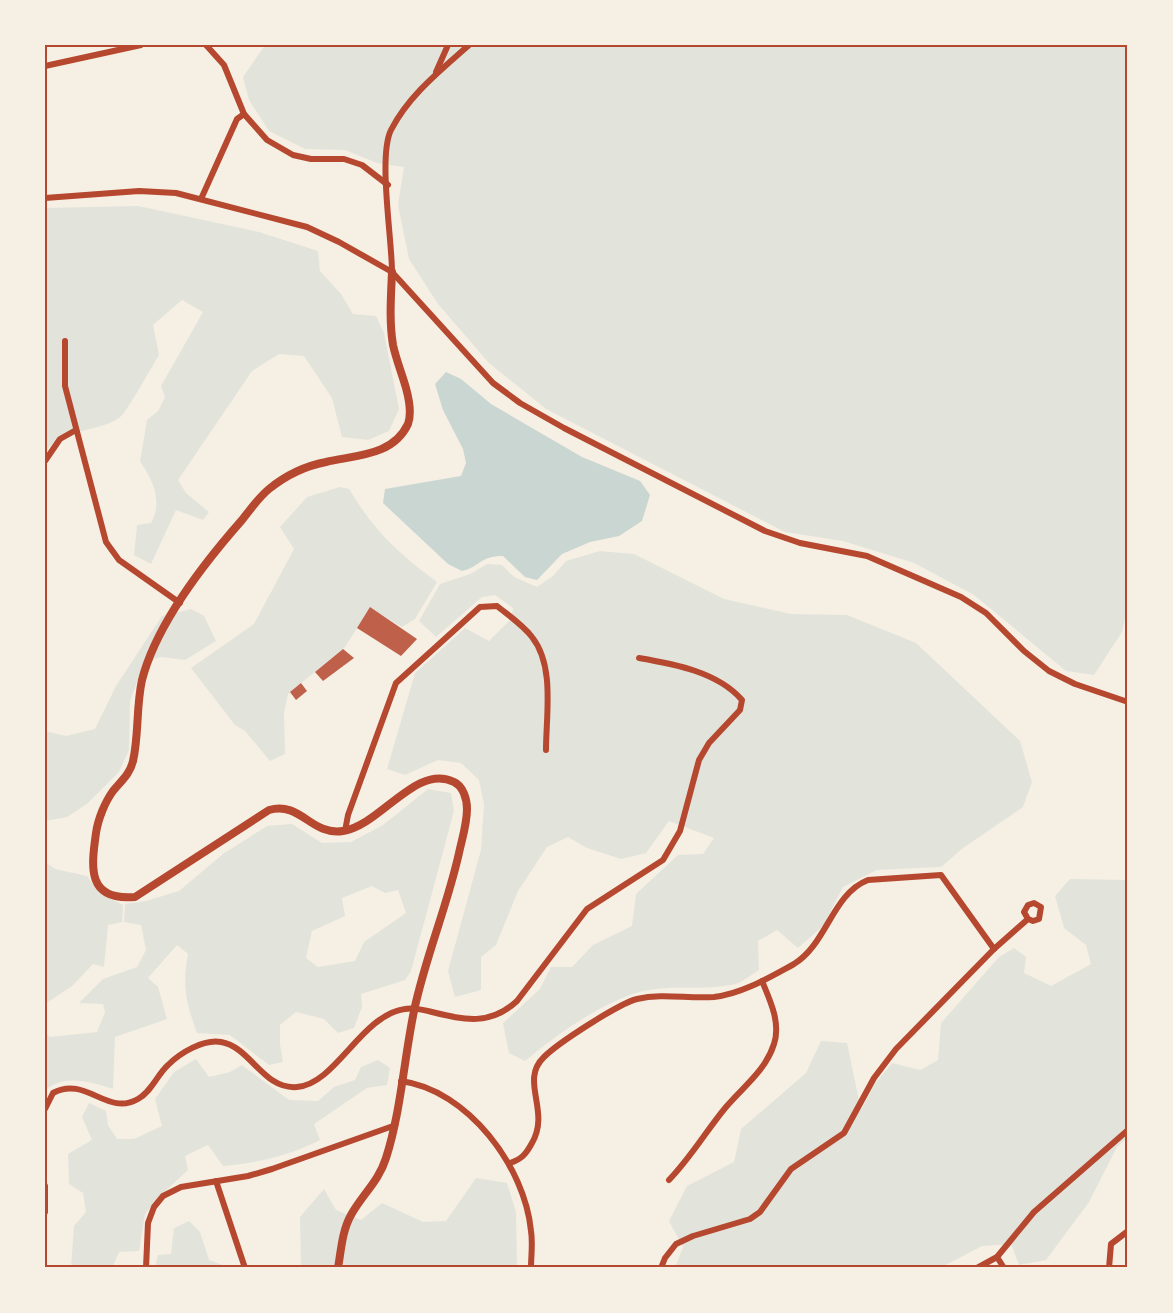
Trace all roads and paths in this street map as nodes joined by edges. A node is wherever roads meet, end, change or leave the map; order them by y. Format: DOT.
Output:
graph roads {
  1 [pos="141,45"];
  2 [pos="206,45"];
  3 [pos="448,45"];
  4 [pos="469,45"];
  5 [pos="45,66"];
  6 [pos="431,79"];
  7 [pos="244,114"];
  8 [pos="388,185"];
  9 [pos="45,198"];
  10 [pos="201,199"];
  11 [pos="392,272"];
  12 [pos="65,341"];
  13 [pos="76,430"];
  14 [pos="45,461"];
  15 [pos="180,603"];
  16 [pos="639,658"];
  17 [pos="1128,702"];
  18 [pos="546,750"];
  19 [pos="345,831"];
  20 [pos="1028,919"];
  21 [pos="994,949"];
  22 [pos="762,981"];
  23 [pos="414,1009"];
  24 [pos="401,1081"];
  25 [pos="45,1108"];
  26 [pos="393,1126"];
  27 [pos="1128,1130"];
  28 [pos="510,1163"];
  29 [pos="669,1180"];
  30 [pos="216,1181"];
  31 [pos="45,1186"];
  32 [pos="45,1212"];
  33 [pos="1128,1231"];
  34 [pos="997,1257"];
  35 [pos="146,1268"];
  36 [pos="245,1268"];
  37 [pos="338,1268"];
  38 [pos="531,1268"];
  39 [pos="661,1268"];
  40 [pos="977,1268"];
  41 [pos="1004,1268"];
  42 [pos="1109,1268"];
  1 -- 5 [label="street"];
  2 -- 7 [label="street"];
  3 -- 6 [label="street"];
  4 -- 6 [label="street"];
  6 -- 8 [label="street"];
  7 -- 8 [label="street"];
  7 -- 10 [label="street"];
  8 -- 11 [label="street"];
  9 -- 10 [label="street"];
  10 -- 11 [label="street"];
  11 -- 15 [label="street"];
  11 -- 17 [label="street"];
  12 -- 13 [label="street"];
  13 -- 14 [label="street"];
  13 -- 15 [label="street"];
  15 -- 19 [label="street"];
  16 -- 23 [label="street"];
  18 -- 19 [label="street"];
  19 -- 23 [label="street"];
  20 -- 21 [label="street"];
  21 -- 22 [label="street"];
  21 -- 39 [label="street"];
  22 -- 28 [label="street"];
  22 -- 29 [label="street"];
  23 -- 24 [label="street"];
  23 -- 25 [label="street"];
  24 -- 26 [label="street"];
  24 -- 28 [label="street"];
  26 -- 30 [label="street"];
  26 -- 37 [label="street"];
  27 -- 34 [label="street"];
  28 -- 38 [label="street"];
  30 -- 35 [label="street"];
  30 -- 36 [label="street"];
  31 -- 32 [label="street"];
  33 -- 42 [label="street"];
  34 -- 40 [label="street"];
  34 -- 41 [label="street"];
}
